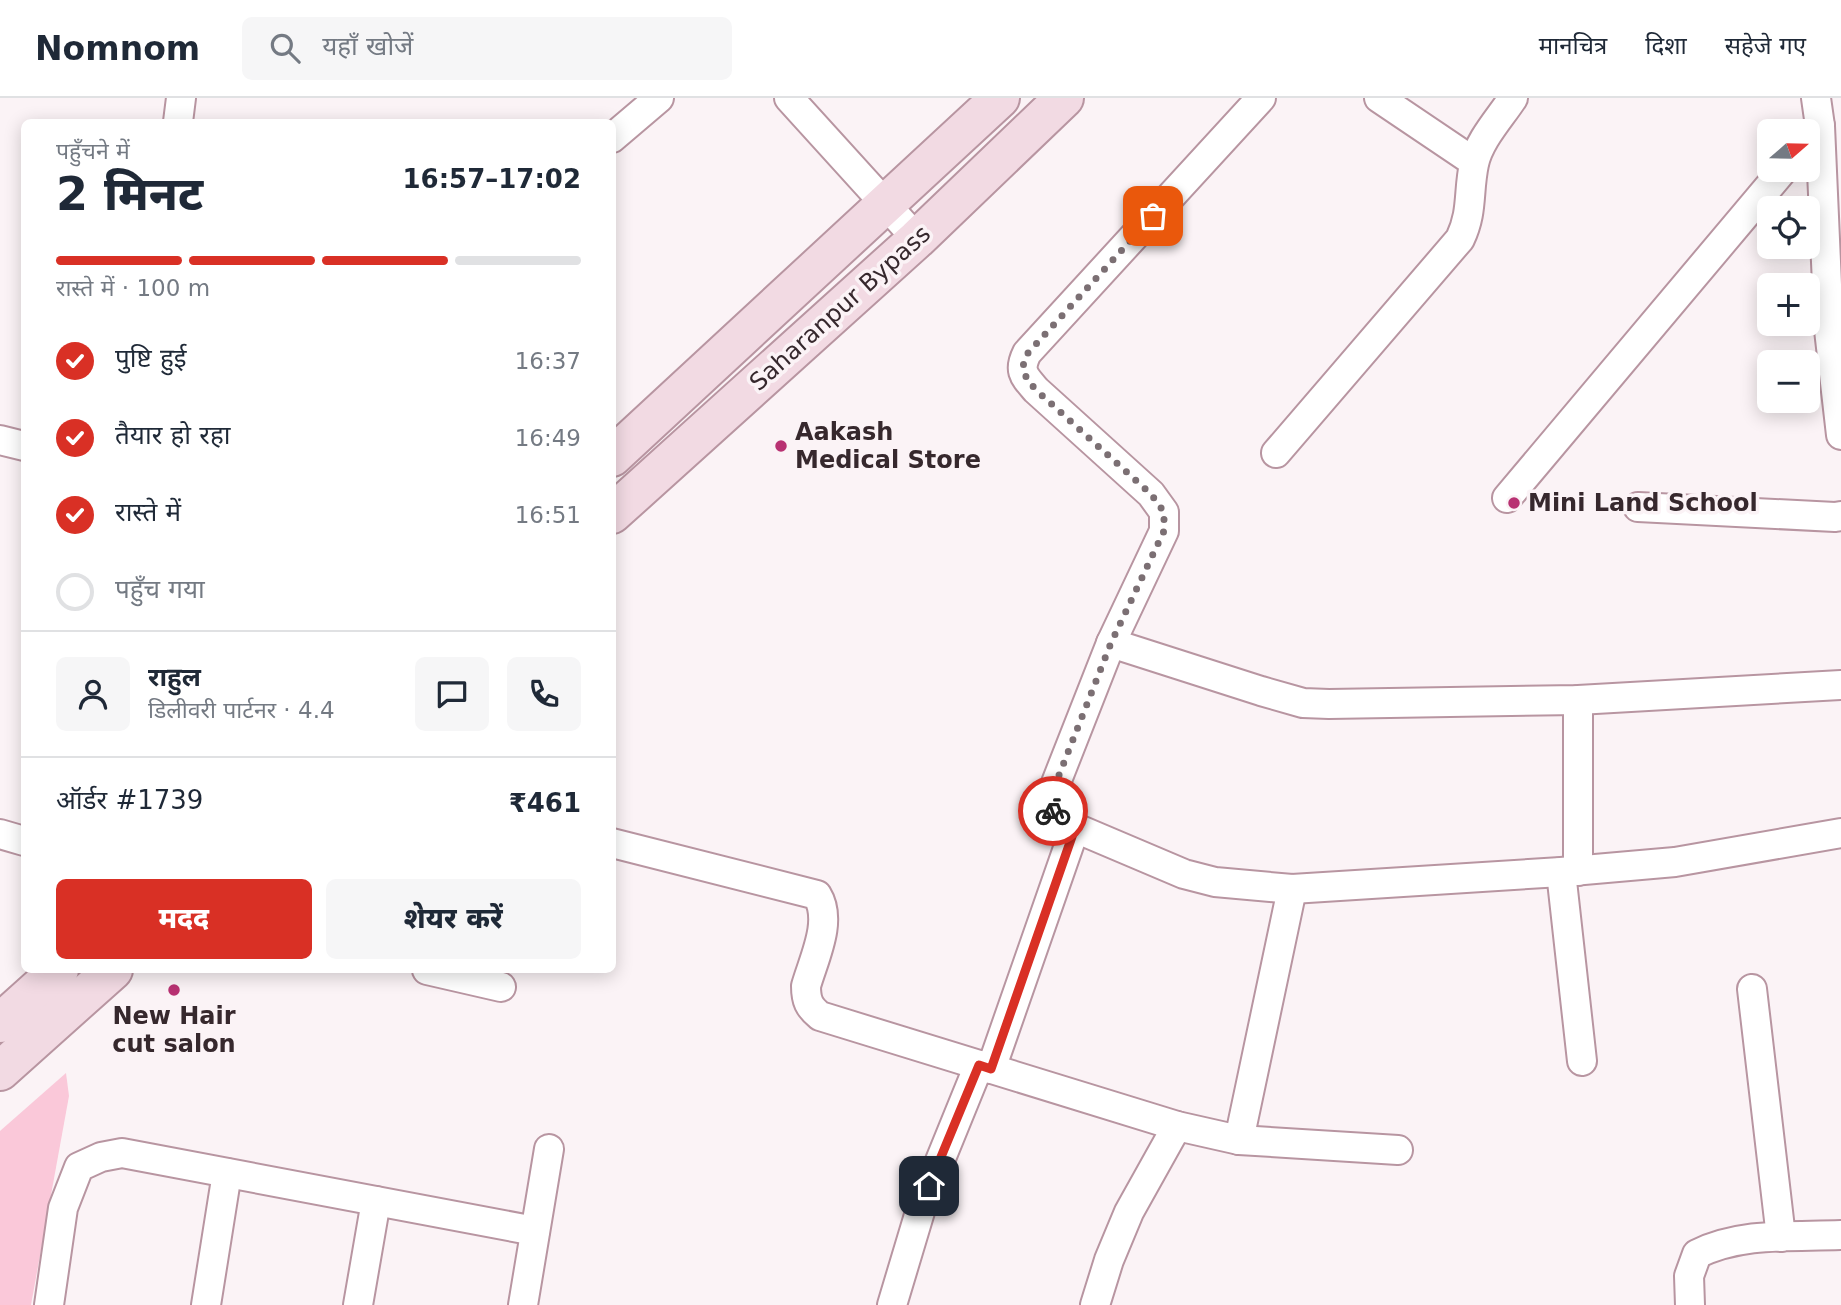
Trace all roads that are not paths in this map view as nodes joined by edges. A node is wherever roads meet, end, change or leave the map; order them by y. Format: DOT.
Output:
graph roads {
  1 [pos="181,98"];
  2 [pos="659,98"];
  3 [pos="789,98"];
  4 [pos="1000,98"];
  5 [pos="1064,98"];
  6 [pos="1261,98"];
  7 [pos="1380,98"];
  8 [pos="1513,98"];
  9 [pos="1816,98"];
  10 [pos="178,119"];
  11 [pos="1815,119"];
  12 [pos="616,135"];
  13 [pos="1474,162"];
  14 [pos="1773,182"];
  15 [pos="1818,182"];
  16 [pos="887,204"];
  17 [pos="918,239"];
  18 [pos="1841,436"];
  19 [pos="0,440"];
  20 [pos="21,445"];
  21 [pos="616,453"];
  22 [pos="1276,453"];
  23 [pos="1507,498"];
  24 [pos="1638,507"];
  25 [pos="616,510"];
  26 [pos="1841,516"];
  27 [pos="1111,643"];
  28 [pos="1841,685"];
  29 [pos="1578,700"];
  30 [pos="1075,828"];
  31 [pos="1841,833"];
  32 [pos="0,834"];
  33 [pos="21,840"];
  34 [pos="616,844"];
  35 [pos="1570,872"];
  36 [pos="1292,889"];
  37 [pos="57,973"];
  38 [pos="110,973"];
  39 [pos="440,973"];
  40 [pos="501,987"];
  41 [pos="1752,989"];
  42 [pos="0,1023"];
  43 [pos="1582,1061"];
  44 [pos="985,1067"];
  45 [pos="0,1071"];
  46 [pos="1177,1126"];
  47 [pos="1239,1140"];
  48 [pos="548,1149"];
  49 [pos="1398,1150"];
  50 [pos="227,1173"];
  51 [pos="376,1201"];
  52 [pos="535,1231"];
  53 [pos="1841,1235"];
  54 [pos="1781,1237"];
  55 [pos="48,1305"];
  56 [pos="206,1305"];
  57 [pos="358,1305"];
  58 [pos="523,1305"];
  59 [pos="892,1305"];
  60 [pos="1095,1305"];
  61 [pos="1690,1305"];
  1 -- 10 [label="street"];
  2 -- 12 [label="street"];
  3 -- 16 [label="street"];
  4 -- 16 [label="main road"];
  5 -- 17 [label="main road, Saharanpur Bypass"];
  6 -- 27 [label="street"];
  7 -- 13 [label="street"];
  8 -- 13 [label="street"];
  9 -- 11 [label="street"];
  13 -- 22 [label="street"];
  14 -- 23 [label="street"];
  15 -- 18 [label="street"];
  16 -- 17 [label="street"];
  16 -- 21 [label="main road"];
  17 -- 25 [label="main road, Saharanpur Bypass"];
  19 -- 20 [label="street"];
  24 -- 26 [label="street"];
  27 -- 29 [label="street"];
  27 -- 30 [label="street"];
  28 -- 29 [label="street"];
  29 -- 35 [label="street"];
  30 -- 36 [label="street"];
  30 -- 44 [label="street"];
  31 -- 35 [label="street"];
  32 -- 33 [label="street"];
  34 -- 44 [label="street"];
  35 -- 36 [label="street"];
  35 -- 43 [label="street"];
  36 -- 47 [label="street"];
  37 -- 42 [label="main road"];
  38 -- 45 [label="main road"];
  39 -- 40 [label="street"];
  41 -- 54 [label="street"];
  44 -- 46 [label="street"];
  44 -- 59 [label="street"];
  46 -- 47 [label="street"];
  46 -- 60 [label="street"];
  47 -- 49 [label="street"];
  48 -- 52 [label="street"];
  50 -- 51 [label="street"];
  50 -- 55 [label="street"];
  50 -- 56 [label="street"];
  51 -- 52 [label="street"];
  51 -- 57 [label="street"];
  52 -- 58 [label="street"];
  53 -- 54 [label="street"];
  54 -- 61 [label="street"];
}
